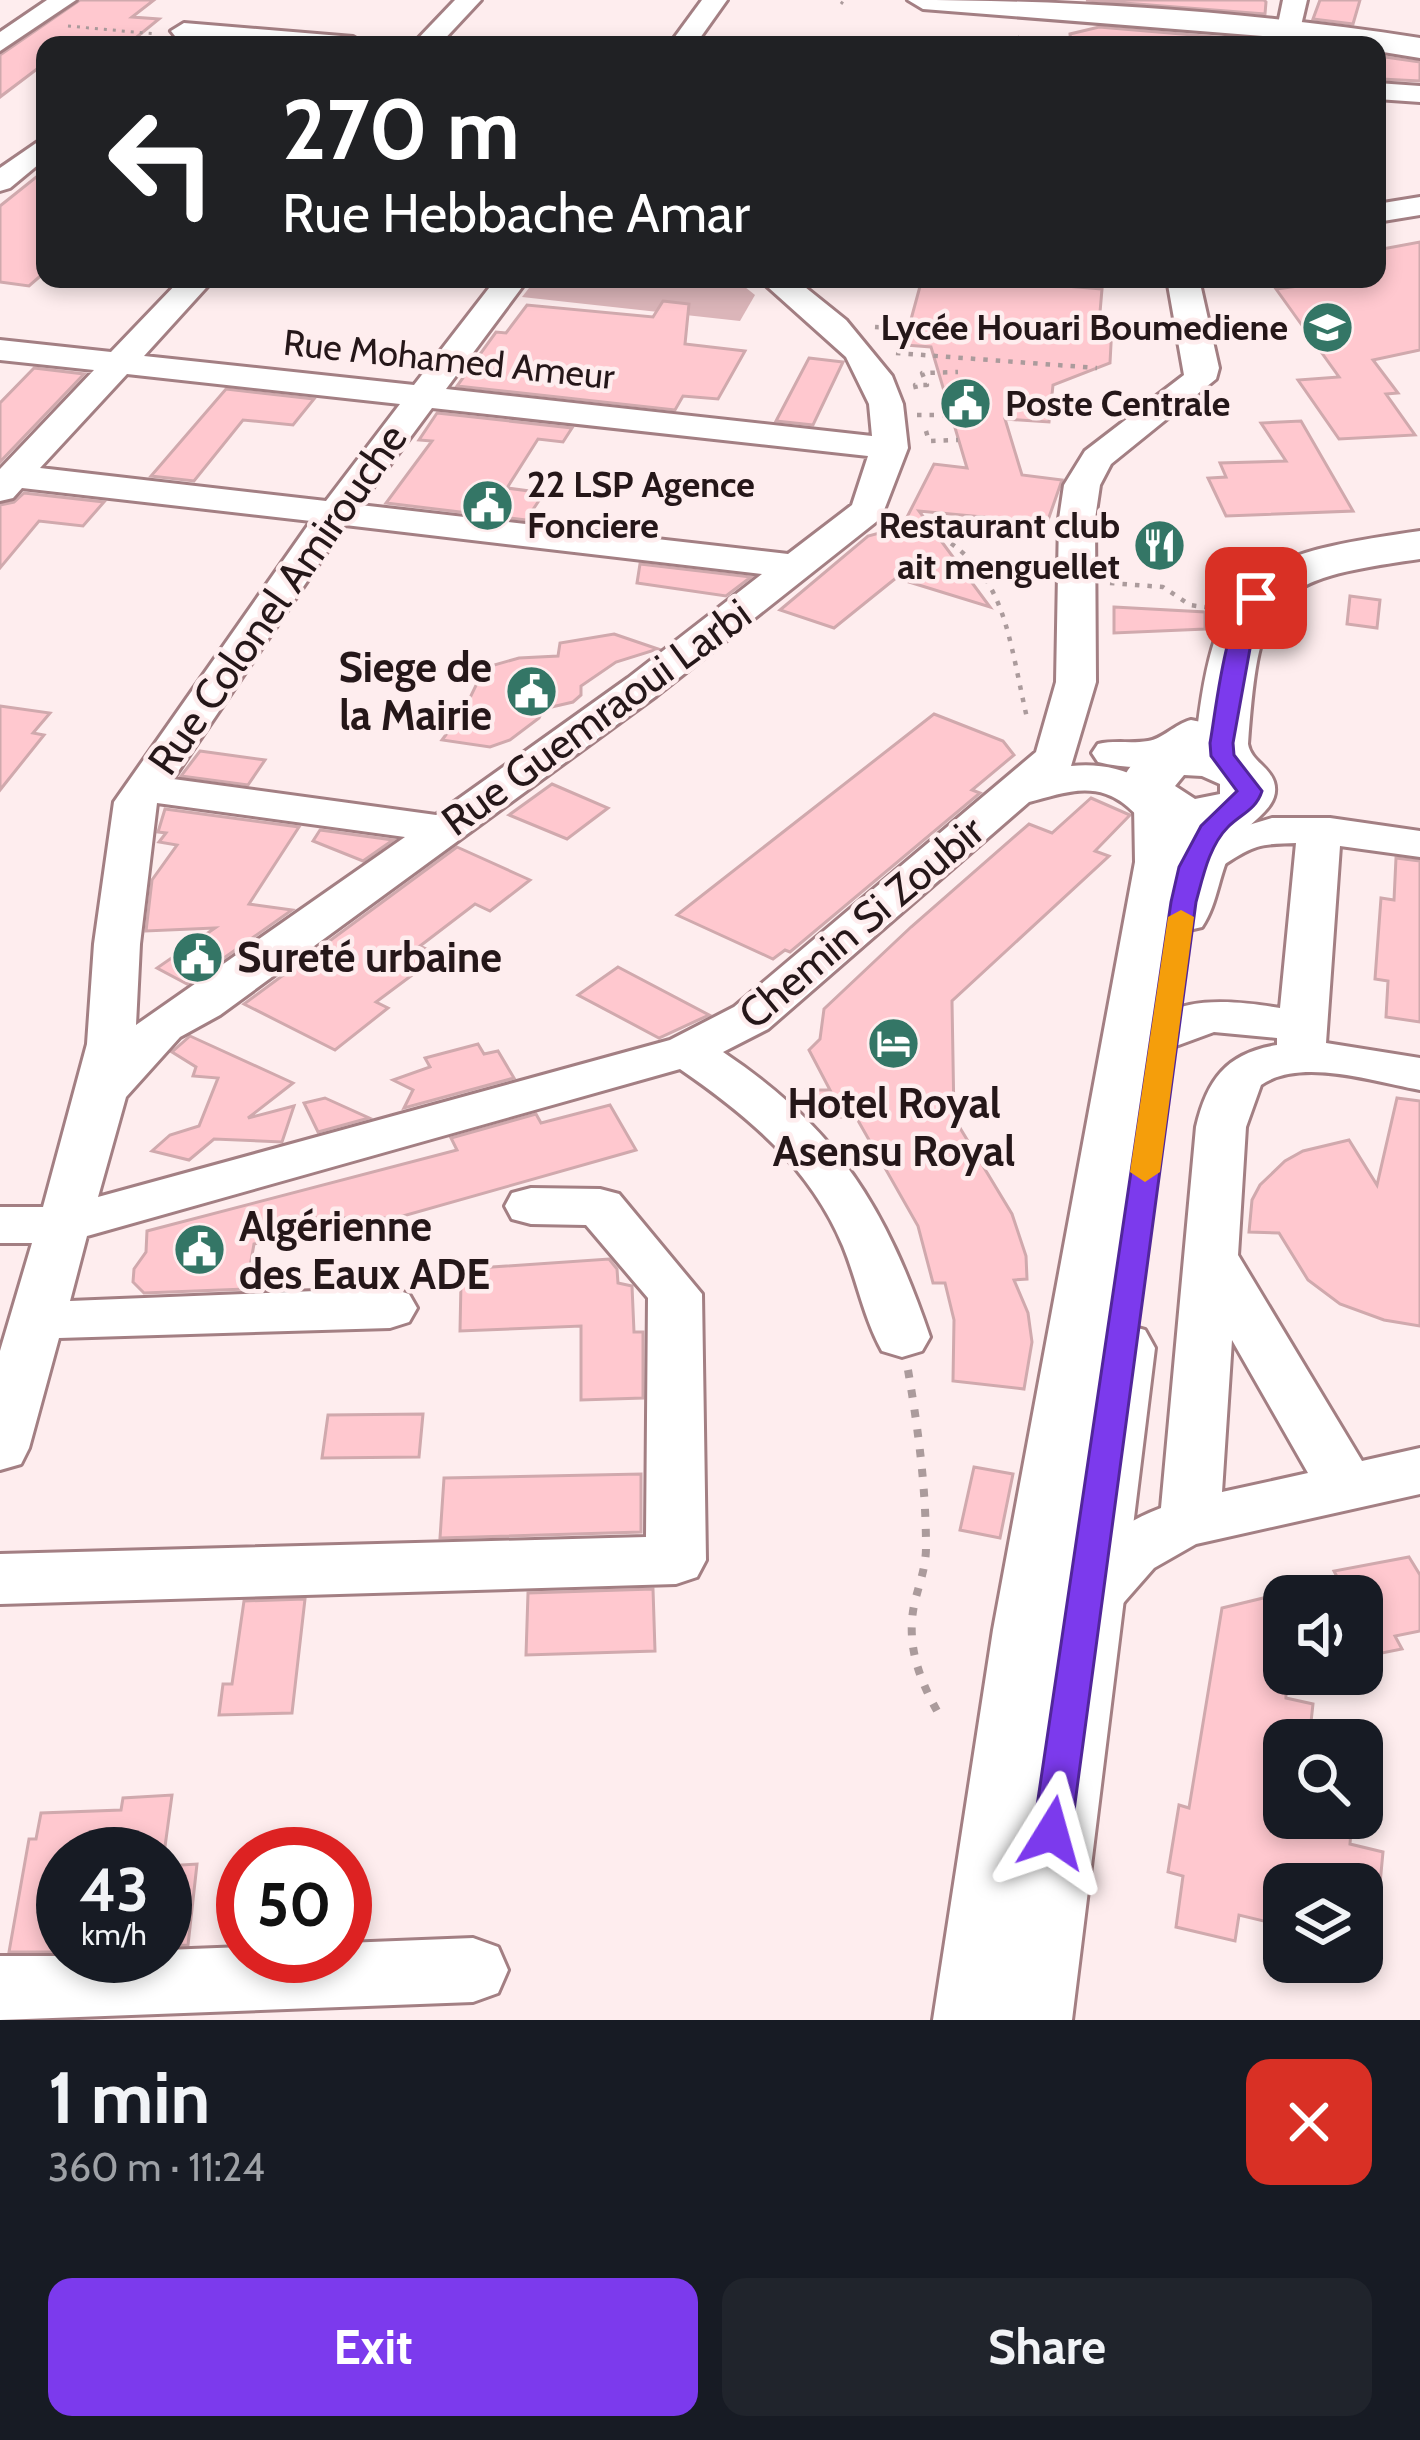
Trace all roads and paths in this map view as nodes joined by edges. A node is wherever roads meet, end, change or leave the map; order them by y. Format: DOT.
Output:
graph roads {
  1 [pos="64,0"];
  2 [pos="470,0"];
  3 [pos="732,0"];
  4 [pos="923,0"];
  5 [pos="209,10"];
  6 [pos="707,10"];
  7 [pos="0,14"];
  8 [pos="1033,15"];
  9 [pos="1293,15"];
  10 [pos="33,20"];
  11 [pos="160,36"];
  12 [pos="178,36"];
  13 [pos="434,36"];
  14 [pos="688,36"];
  15 [pos="1369,36"];
  16 [pos="0,39"];
  17 [pos="1386,92"];
  18 [pos="1420,94"];
  19 [pos="36,156"];
  20 [pos="8,190"];
  21 [pos="1420,206"];
  22 [pos="1386,212"];
  23 [pos="189,288"];
  24 [pos="505,288"];
  25 [pos="789,288"];
  26 [pos="1185,288"];
  27 [pos="904,329"];
  28 [pos="870,339"];
  29 [pos="0,350"];
  30 [pos="117,364"];
  31 [pos="1097,368"];
  32 [pos="958,372"];
  33 [pos="915,386"];
  34 [pos="422,395"];
  35 [pos="931,415"];
  36 [pos="950,415"];
  37 [pos="943,440"];
  38 [pos="958,440"];
  39 [pos="890,448"];
  40 [pos="7,483"];
  41 [pos="335,514"];
  42 [pos="911,520"];
  43 [pos="1420,532"];
  44 [pos="1420,545"];
  45 [pos="798,567"];
  46 [pos="1119,584"];
  47 [pos="1218,609"];
  48 [pos="1076,682"];
  49 [pos="1166,783"];
  50 [pos="143,788"];
  51 [pos="442,830"];
  52 [pos="1420,844"];
  53 [pos="1165,1035"];
  54 [pos="1300,1042"];
  55 [pos="687,1051"];
  56 [pos="1420,1074"];
  57 [pos="102,1093"];
  58 [pos="170,1195"];
  59 [pos="531,1207"];
  60 [pos="89,1214"];
  61 [pos="3,1225"];
  62 [pos="1210,1254"];
  63 [pos="390,1308"];
  64 [pos="56,1311"];
  65 [pos="902,1336"];
  66 [pos="0,1448"];
  67 [pos="1420,1471"];
  68 [pos="1346,1486"];
  69 [pos="1190,1522"];
  70 [pos="0,1579"];
  71 [pos="1084,1608"];
  72 [pos="940,1716"];
  73 [pos="473,1970"];
  74 [pos="0,1989"];
  75 [pos="978,2020"];
  76 [pos="1027,2020"];
  1 -- 10 [label="street"];
  2 -- 13 [label="street"];
  3 -- 6 [label="street"];
  4 -- 8 [label="main road"];
  5 -- 12 [label="street"];
  6 -- 14 [label="street"];
  7 -- 10 [label="street"];
  8 -- 9 [label="main road"];
  9 -- 15 [label="main road"];
  10 -- 11 [label="path"];
  10 -- 16 [label="street"];
  17 -- 18 [label="street"];
  19 -- 20 [label="street"];
  21 -- 22 [label="street"];
  23 -- 30 [label="street"];
  24 -- 34 [label="street, Rue Colonel Amirouche"];
  25 -- 28 [label="street, Rue Guemraoui Larbi"];
  26 -- 48 [label="street"];
  27 -- 28 [label="path"];
  28 -- 31 [label="path"];
  28 -- 39 [label="street, Rue Guemraoui Larbi"];
  29 -- 30 [label="street, Rue Mohamed Ameur"];
  30 -- 34 [label="street, Rue Mohamed Ameur"];
  30 -- 40 [label="street"];
  32 -- 33 [label="path"];
  34 -- 39 [label="street, Rue Mohamed Ameur"];
  34 -- 41 [label="street, Rue Colonel Amirouche"];
  35 -- 36 [label="path"];
  37 -- 38 [label="path"];
  39 -- 45 [label="street, Rue Guemraoui Larbi"];
  40 -- 41 [label="street"];
  41 -- 45 [label="street"];
  41 -- 50 [label="street, Rue Colonel Amirouche"];
  42 -- 49 [label="path"];
  43 -- 47 [label="main road"];
  44 -- 49 [label="main road"];
  45 -- 51 [label="street, Rue Guemraoui Larbi"];
  46 -- 47 [label="path"];
  47 -- 49 [label="main road"];
  48 -- 49 [label="street"];
  48 -- 49 [label="street"];
  49 -- 52 [label="street"];
  49 -- 53 [label="main road"];
  49 -- 54 [label="street"];
  49 -- 55 [label="street, Chemin Si Zoubir"];
  49 -- 75 [label="main road"];
  50 -- 51 [label="street"];
  50 -- 57 [label="street, Rue Colonel Amirouche"];
  51 -- 57 [label="street, Rue Guemraoui Larbi"];
  53 -- 54 [label="street"];
  53 -- 71 [label="main road"];
  54 -- 56 [label="street"];
  54 -- 62 [label="street"];
  55 -- 58 [label="street, Chemin Si Zoubir"];
  55 -- 65 [label="street"];
  57 -- 60 [label="street"];
  57 -- 60 [label="street"];
  58 -- 60 [label="street, Chemin Si Zoubir"];
  58 -- 60 [label="street"];
  59 -- 70 [label="street"];
  60 -- 61 [label="street"];
  60 -- 64 [label="street"];
  61 -- 64 [label="street"];
  62 -- 68 [label="street"];
  62 -- 69 [label="street"];
  63 -- 64 [label="street"];
  64 -- 66 [label="street"];
  65 -- 72 [label="path"];
  67 -- 68 [label="street"];
  68 -- 69 [label="street"];
  69 -- 71 [label="street"];
  71 -- 76 [label="main road"];
  73 -- 74 [label="street"];
}
